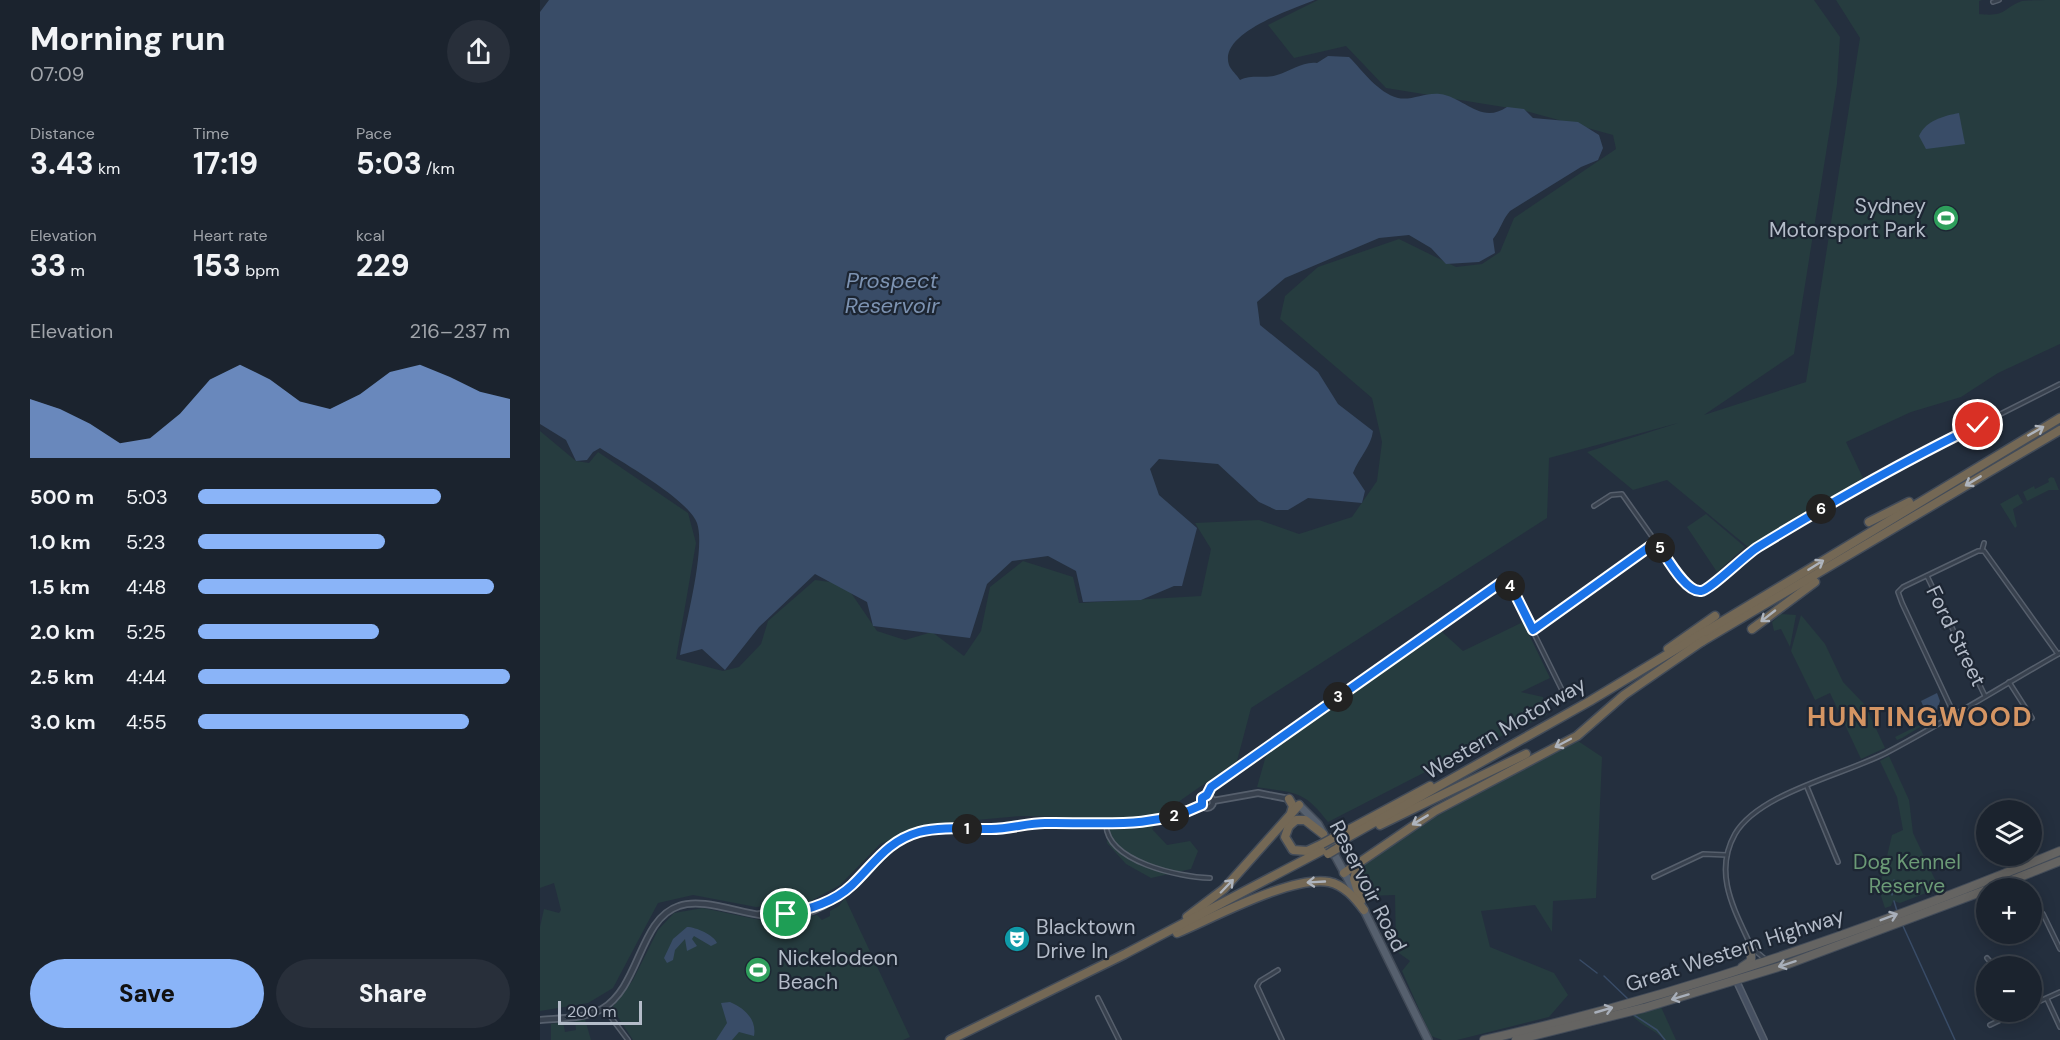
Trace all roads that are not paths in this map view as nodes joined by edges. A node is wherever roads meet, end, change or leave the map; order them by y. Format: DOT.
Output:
graph roads {
  1 [pos="1999,0"];
  2 [pos="1993,2"];
  3 [pos="2060,384"];
  4 [pos="2060,418"];
  5 [pos="2060,430"];
  6 [pos="1974,468"];
  7 [pos="1594,506"];
  8 [pos="1869,522"];
  9 [pos="1656,542"];
  10 [pos="1984,543"];
  11 [pos="1982,550"];
  12 [pos="1848,557"];
  13 [pos="1927,575"];
  14 [pos="1715,616"];
  15 [pos="1752,629"];
  16 [pos="1533,630"];
  17 [pos="1704,640"];
  18 [pos="2059,653"];
  19 [pos="1640,672"];
  20 [pos="2009,682"];
  21 [pos="1564,694"];
  22 [pos="1985,696"];
  23 [pos="1954,714"];
  24 [pos="2032,718"];
  25 [pos="1526,754"];
  26 [pos="1807,787"];
  27 [pos="1207,795"];
  28 [pos="1289,799"];
  29 [pos="1214,801"];
  30 [pos="1202,805"];
  31 [pos="1301,806"];
  32 [pos="1291,814"];
  33 [pos="1106,825"];
  34 [pos="1380,825"];
  35 [pos="1285,831"];
  36 [pos="1323,834"];
  37 [pos="1336,843"];
  38 [pos="1325,849"];
  39 [pos="2060,851"];
  40 [pos="1727,855"];
  41 [pos="2050,855"];
  42 [pos="1363,859"];
  43 [pos="1838,862"];
  44 [pos="2057,862"];
  45 [pos="1344,873"];
  46 [pos="1654,877"];
  47 [pos="1210,878"];
  48 [pos="2017,878"];
  49 [pos="1976,893"];
  50 [pos="1364,910"];
  51 [pos="2043,914"];
  52 [pos="1172,932"];
  53 [pos="1751,947"];
  54 [pos="2060,949"];
  55 [pos="1770,961"];
  56 [pos="1760,968"];
  57 [pos="1278,970"];
  58 [pos="1736,980"];
  59 [pos="1686,986"];
  60 [pos="2060,992"];
  61 [pos="1098,998"];
  62 [pos="2046,998"];
  63 [pos="2042,1000"];
  64 [pos="604,1008"];
  65 [pos="540,1020"];
  66 [pos="1996,1022"];
  67 [pos="1990,1025"];
  68 [pos="2060,1027"];
  69 [pos="1427,1038"];
  70 [pos="628,1040"];
  71 [pos="950,1040"];
  72 [pos="962,1040"];
  73 [pos="1119,1040"];
  74 [pos="1282,1040"];
  75 [pos="1484,1040"];
  76 [pos="1516,1040"];
  77 [pos="1764,1040"];
  1 -- 2 [label="street"];
  3 -- 9 [label="street"];
  6 -- 4 [label="highway, Western Motorway, one-way"];
  5 -- 12 [label="highway, Western Motorway, one-way"];
  6 -- 8 [label="highway"];
  19 -- 6 [label="highway, Western Motorway, one-way"];
  7 -- 9 [label="street"];
  9 -- 16 [label="street"];
  10 -- 11 [label="street"];
  11 -- 13 [label="street"];
  11 -- 18 [label="street"];
  12 -- 15 [label="highway, one-way"];
  12 -- 17 [label="highway, Western Motorway"];
  13 -- 22 [label="street, Ford Street"];
  13 -- 23 [label="street"];
  14 -- 19 [label="highway"];
  16 -- 21 [label="street"];
  16 -- 27 [label="street"];
  17 -- 34 [label="highway, Western Motorway"];
  17 -- 42 [label="highway, one-way"];
  18 -- 20 [label="street"];
  19 -- 37 [label="highway, Western Motorway"];
  20 -- 22 [label="street"];
  20 -- 24 [label="street"];
  22 -- 23 [label="street"];
  23 -- 26 [label="street"];
  25 -- 34 [label="highway"];
  26 -- 40 [label="street"];
  26 -- 43 [label="street"];
  27 -- 29 [label="street"];
  27 -- 30 [label="street"];
  28 -- 29 [label="street, Reservoir Road"];
  28 -- 31 [label="street, Reservoir Road"];
  28 -- 32 [label="highway"];
  29 -- 30 [label="street, Reservoir Road"];
  30 -- 33 [label="street"];
  31 -- 32 [label="highway"];
  31 -- 35 [label="highway"];
  31 -- 36 [label="main road, Reservoir Road"];
  52 -- 32 [label="highway, one-way"];
  33 -- 47 [label="street"];
  33 -- 64 [label="street"];
  34 -- 37 [label="highway, Western Motorway"];
  35 -- 36 [label="highway"];
  35 -- 38 [label="highway"];
  36 -- 45 [label="main road, Reservoir Road"];
  37 -- 38 [label="highway, Western Motorway, bridge"];
  38 -- 52 [label="highway, Western Motorway"];
  39 -- 41 [label="highway, Great Western Highway"];
  40 -- 46 [label="street"];
  40 -- 53 [label="street"];
  41 -- 44 [label="highway"];
  55 -- 41 [label="highway, Great Western Highway, one-way"];
  42 -- 45 [label="highway"];
  42 -- 50 [label="highway"];
  44 -- 48 [label="highway"];
  45 -- 50 [label="main road, Reservoir Road"];
  49 -- 56 [label="highway, Great Western Highway, one-way"];
  50 -- 52 [label="highway, one-way"];
  50 -- 69 [label="main road, Reservoir Road"];
  51 -- 54 [label="street"];
  52 -- 71 [label="highway, Western Motorway"];
  52 -- 72 [label="highway, Western Motorway"];
  53 -- 55 [label="street"];
  53 -- 56 [label="street"];
  53 -- 59 [label="highway"];
  55 -- 56 [label="highway, Great Western Highway"];
  56 -- 58 [label="highway, Great Western Highway"];
  56 -- 59 [label="highway, Great Western Highway"];
  57 -- 74 [label="street"];
  58 -- 76 [label="highway, Great Western Highway, one-way"];
  58 -- 77 [label="main road"];
  75 -- 59 [label="highway, Great Western Highway, one-way"];
  60 -- 62 [label="street"];
  61 -- 73 [label="street"];
  62 -- 63 [label="street"];
  62 -- 68 [label="street"];
  64 -- 65 [label="street"];
  64 -- 70 [label="street"];
  66 -- 67 [label="street"];
}
